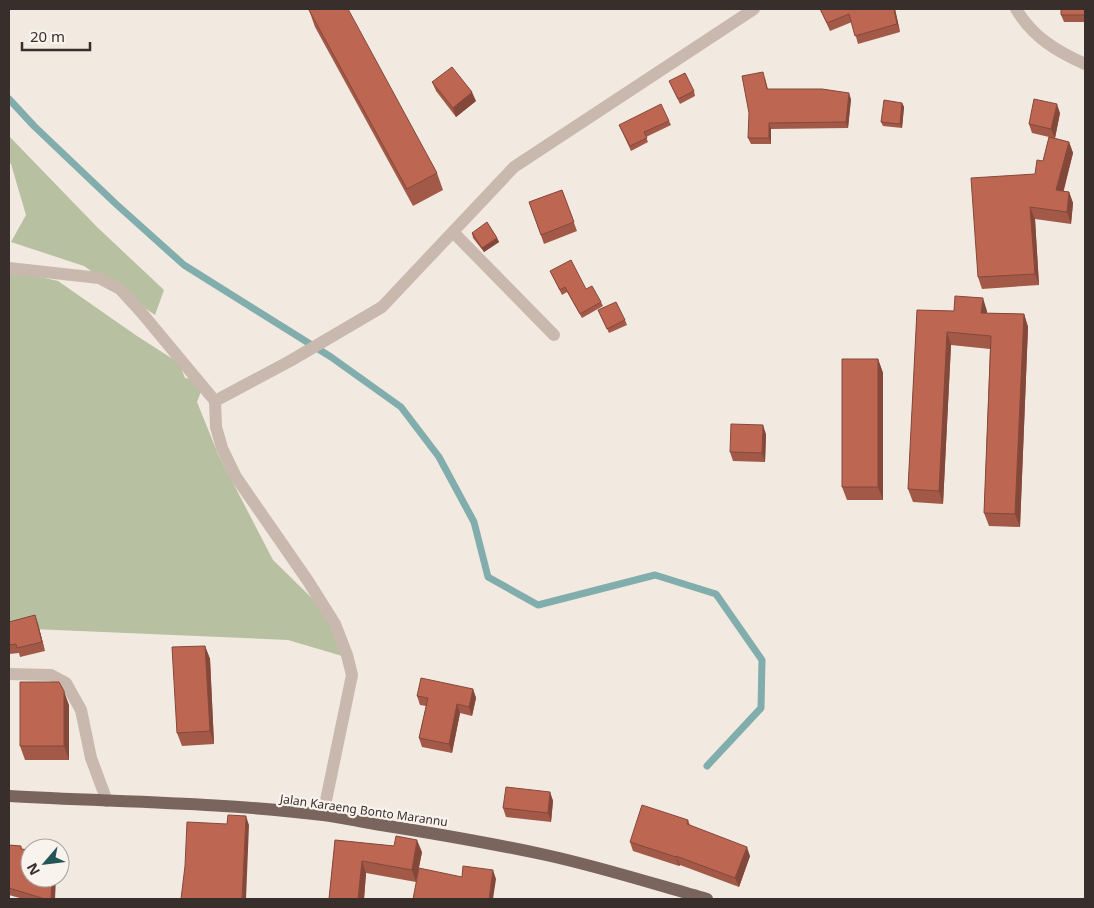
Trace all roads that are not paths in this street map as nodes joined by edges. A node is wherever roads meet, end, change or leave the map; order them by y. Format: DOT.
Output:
graph roads {
  1 [pos="754,9"];
  2 [pos="1016,9"];
  3 [pos="1085,64"];
  4 [pos="452,232"];
  5 [pos="9,268"];
  6 [pos="554,335"];
  7 [pos="215,401"];
  8 [pos="9,674"];
  9 [pos="9,796"];
  10 [pos="108,801"];
  11 [pos="323,815"];
  12 [pos="675,895"];
  13 [pos="707,899"];
  1 -- 4 [label="street"];
  2 -- 3 [label="street"];
  4 -- 6 [label="street"];
  4 -- 7 [label="street"];
  5 -- 7 [label="street"];
  7 -- 11 [label="street"];
  8 -- 10 [label="street"];
  9 -- 10 [label="main road, Jalan Karaeng Bonto Marannu"];
  10 -- 11 [label="main road, Jalan Karaeng Bonto Marannu"];
  11 -- 12 [label="main road, Jalan Karaeng Bonto Marannu"];
  12 -- 13 [label="main road, Jalan Karaeng Bonto Marannu"];
}
